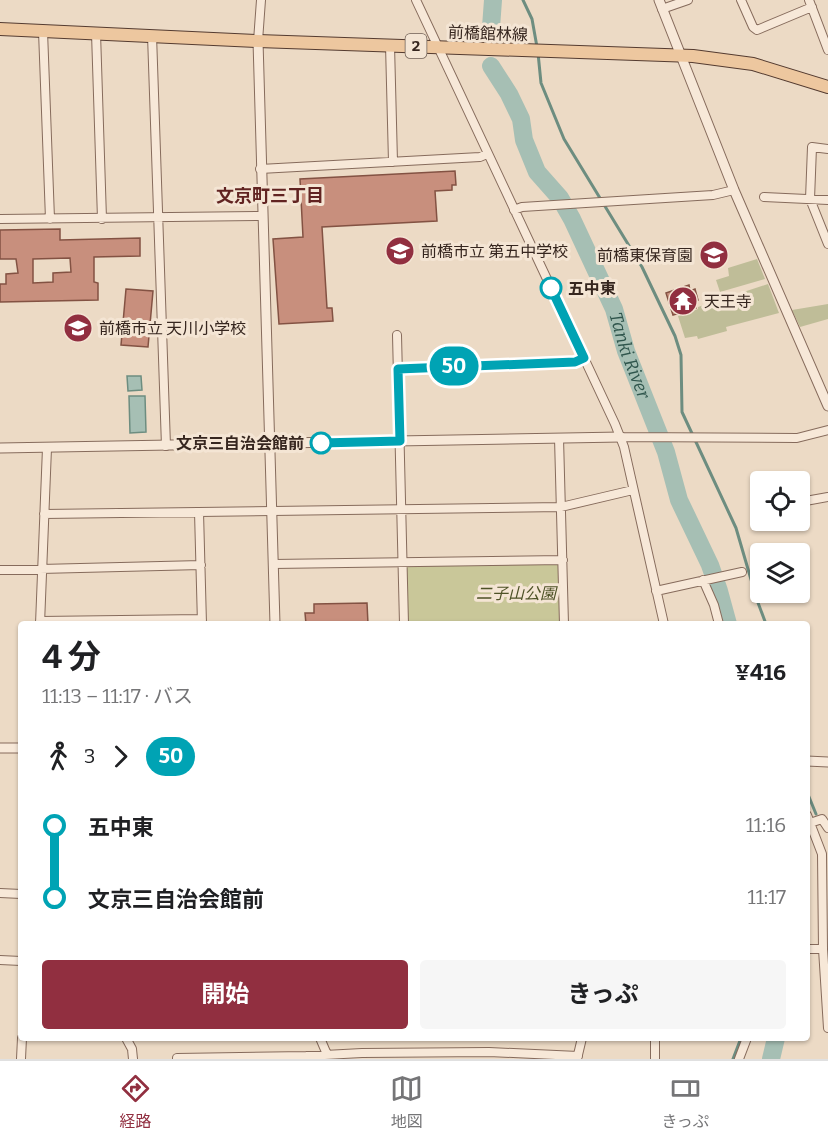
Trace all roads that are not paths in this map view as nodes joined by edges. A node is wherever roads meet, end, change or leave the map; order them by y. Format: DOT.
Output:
graph roads {
  1 [pos="261,0"];
  2 [pos="416,0"];
  3 [pos="688,0"];
  4 [pos="741,0"];
  5 [pos="660,4"];
  6 [pos="810,4"];
  7 [pos="0,28"];
  8 [pos="43,31"];
  9 [pos="96,33"];
  10 [pos="152,35"];
  11 [pos="258,40"];
  12 [pos="390,45"];
  13 [pos="437,47"];
  14 [pos="828,48"];
  15 [pos="681,56"];
  16 [pos="828,87"];
  17 [pos="828,149"];
  18 [pos="488,154"];
  19 [pos="393,162"];
  20 [pos="260,169"];
  21 [pos="734,190"];
  22 [pos="764,197"];
  23 [pos="810,199"];
  24 [pos="828,200"];
  25 [pos="514,210"];
  26 [pos="263,216"];
  27 [pos="159,218"];
  28 [pos="0,219"];
  29 [pos="50,219"];
  30 [pos="102,219"];
  31 [pos="828,244"];
  32 [pos="397,335"];
  33 [pos="584,358"];
  34 [pos="398,369"];
  35 [pos="828,406"];
  36 [pos="828,430"];
  37 [pos="621,437"];
  38 [pos="559,438"];
  39 [pos="400,441"];
  40 [pos="271,445"];
  41 [pos="166,446"];
  42 [pos="0,448"];
  43 [pos="47,448"];
  44 [pos="633,490"];
  45 [pos="828,497"];
  46 [pos="810,500"];
  47 [pos="561,507"];
  48 [pos="400,509"];
  49 [pos="271,511"];
  50 [pos="199,512"];
  51 [pos="44,514"];
  52 [pos="562,560"];
  53 [pos="402,562"];
  54 [pos="273,564"];
  55 [pos="201,565"];
  56 [pos="0,570"];
  57 [pos="43,570"];
  58 [pos="742,572"];
  59 [pos="703,580"];
  60 [pos="656,591"];
  61 [pos="40,621"];
  62 [pos="202,621"];
  63 [pos="275,621"];
  64 [pos="404,621"];
  65 [pos="564,621"];
  66 [pos="662,621"];
  67 [pos="718,621"];
  68 [pos="0,748"];
  69 [pos="18,748"];
  70 [pos="810,761"];
  71 [pos="828,762"];
  72 [pos="810,819"];
  73 [pos="810,824"];
  74 [pos="828,828"];
  75 [pos="0,893"];
  76 [pos="18,894"];
  77 [pos="810,949"];
  78 [pos="823,949"];
  79 [pos="0,960"];
  80 [pos="18,961"];
  81 [pos="828,1028"];
  82 [pos="22,1041"];
  83 [pos="128,1041"];
  84 [pos="321,1041"];
  85 [pos="581,1041"];
  86 [pos="655,1041"];
  87 [pos="746,1041"];
  88 [pos="328,1056"];
  89 [pos="460,1056"];
  90 [pos="515,1056"];
  91 [pos="177,1058"];
  92 [pos="577,1058"];
  93 [pos="21,1059"];
  94 [pos="133,1059"];
  95 [pos="655,1059"];
  96 [pos="739,1059"];
  1 -- 11 [label="street"];
  2 -- 13 [label="street"];
  3 -- 5 [label="street"];
  4 -- 6 [label="street"];
  5 -- 15 [label="street"];
  6 -- 14 [label="street"];
  7 -- 8 [label="main road, 前橋館林線 / 2"];
  8 -- 9 [label="main road, 前橋館林線 / 2"];
  8 -- 29 [label="street"];
  9 -- 10 [label="main road, 前橋館林線 / 2"];
  9 -- 30 [label="street"];
  10 -- 11 [label="main road, 前橋館林線 / 2"];
  10 -- 27 [label="street"];
  11 -- 12 [label="main road, 前橋館林線 / 2"];
  11 -- 20 [label="street"];
  12 -- 13 [label="main road, 前橋館林線 / 2"];
  12 -- 19 [label="street"];
  13 -- 15 [label="main road, 前橋館林線 / 2"];
  13 -- 18 [label="street"];
  15 -- 16 [label="main road, 前橋館林線 / 2"];
  15 -- 21 [label="street"];
  17 -- 23 [label="street"];
  18 -- 19 [label="street"];
  18 -- 25 [label="street"];
  19 -- 20 [label="street"];
  20 -- 26 [label="street"];
  21 -- 25 [label="street"];
  21 -- 35 [label="street"];
  22 -- 23 [label="street"];
  23 -- 24 [label="street"];
  23 -- 31 [label="street"];
  25 -- 33 [label="street"];
  26 -- 27 [label="street"];
  26 -- 40 [label="street"];
  27 -- 30 [label="street"];
  27 -- 41 [label="street"];
  28 -- 29 [label="street"];
  29 -- 30 [label="street"];
  32 -- 34 [label="street"];
  33 -- 34 [label="street"];
  33 -- 37 [label="street"];
  34 -- 39 [label="street"];
  36 -- 37 [label="street"];
  37 -- 38 [label="street"];
  37 -- 44 [label="street"];
  38 -- 39 [label="street"];
  38 -- 47 [label="street"];
  39 -- 40 [label="street"];
  39 -- 48 [label="street"];
  40 -- 41 [label="street"];
  40 -- 49 [label="street"];
  41 -- 43 [label="street"];
  42 -- 43 [label="street"];
  43 -- 51 [label="street"];
  44 -- 47 [label="street"];
  44 -- 60 [label="street"];
  45 -- 46 [label="street"];
  47 -- 48 [label="street"];
  47 -- 52 [label="street"];
  48 -- 49 [label="street"];
  48 -- 53 [label="street"];
  49 -- 50 [label="street"];
  49 -- 54 [label="street"];
  50 -- 51 [label="street"];
  50 -- 55 [label="street"];
  51 -- 57 [label="street"];
  52 -- 53 [label="street"];
  52 -- 65 [label="street"];
  53 -- 54 [label="street"];
  53 -- 64 [label="street"];
  54 -- 63 [label="street"];
  55 -- 57 [label="street"];
  55 -- 62 [label="street"];
  56 -- 57 [label="street"];
  57 -- 61 [label="street"];
  58 -- 59 [label="street"];
  59 -- 60 [label="street"];
  59 -- 67 [label="street"];
  60 -- 66 [label="street"];
  68 -- 69 [label="street"];
  70 -- 71 [label="street"];
  72 -- 74 [label="street"];
  73 -- 78 [label="street"];
  75 -- 76 [label="street"];
  77 -- 78 [label="street"];
  78 -- 81 [label="street"];
  79 -- 80 [label="street"];
  82 -- 93 [label="street"];
  83 -- 94 [label="street"];
  84 -- 88 [label="street"];
  85 -- 92 [label="street"];
  86 -- 95 [label="street"];
  87 -- 96 [label="street"];
  88 -- 89 [label="street"];
  88 -- 91 [label="street"];
  89 -- 90 [label="street"];
  90 -- 92 [label="street"];
}
